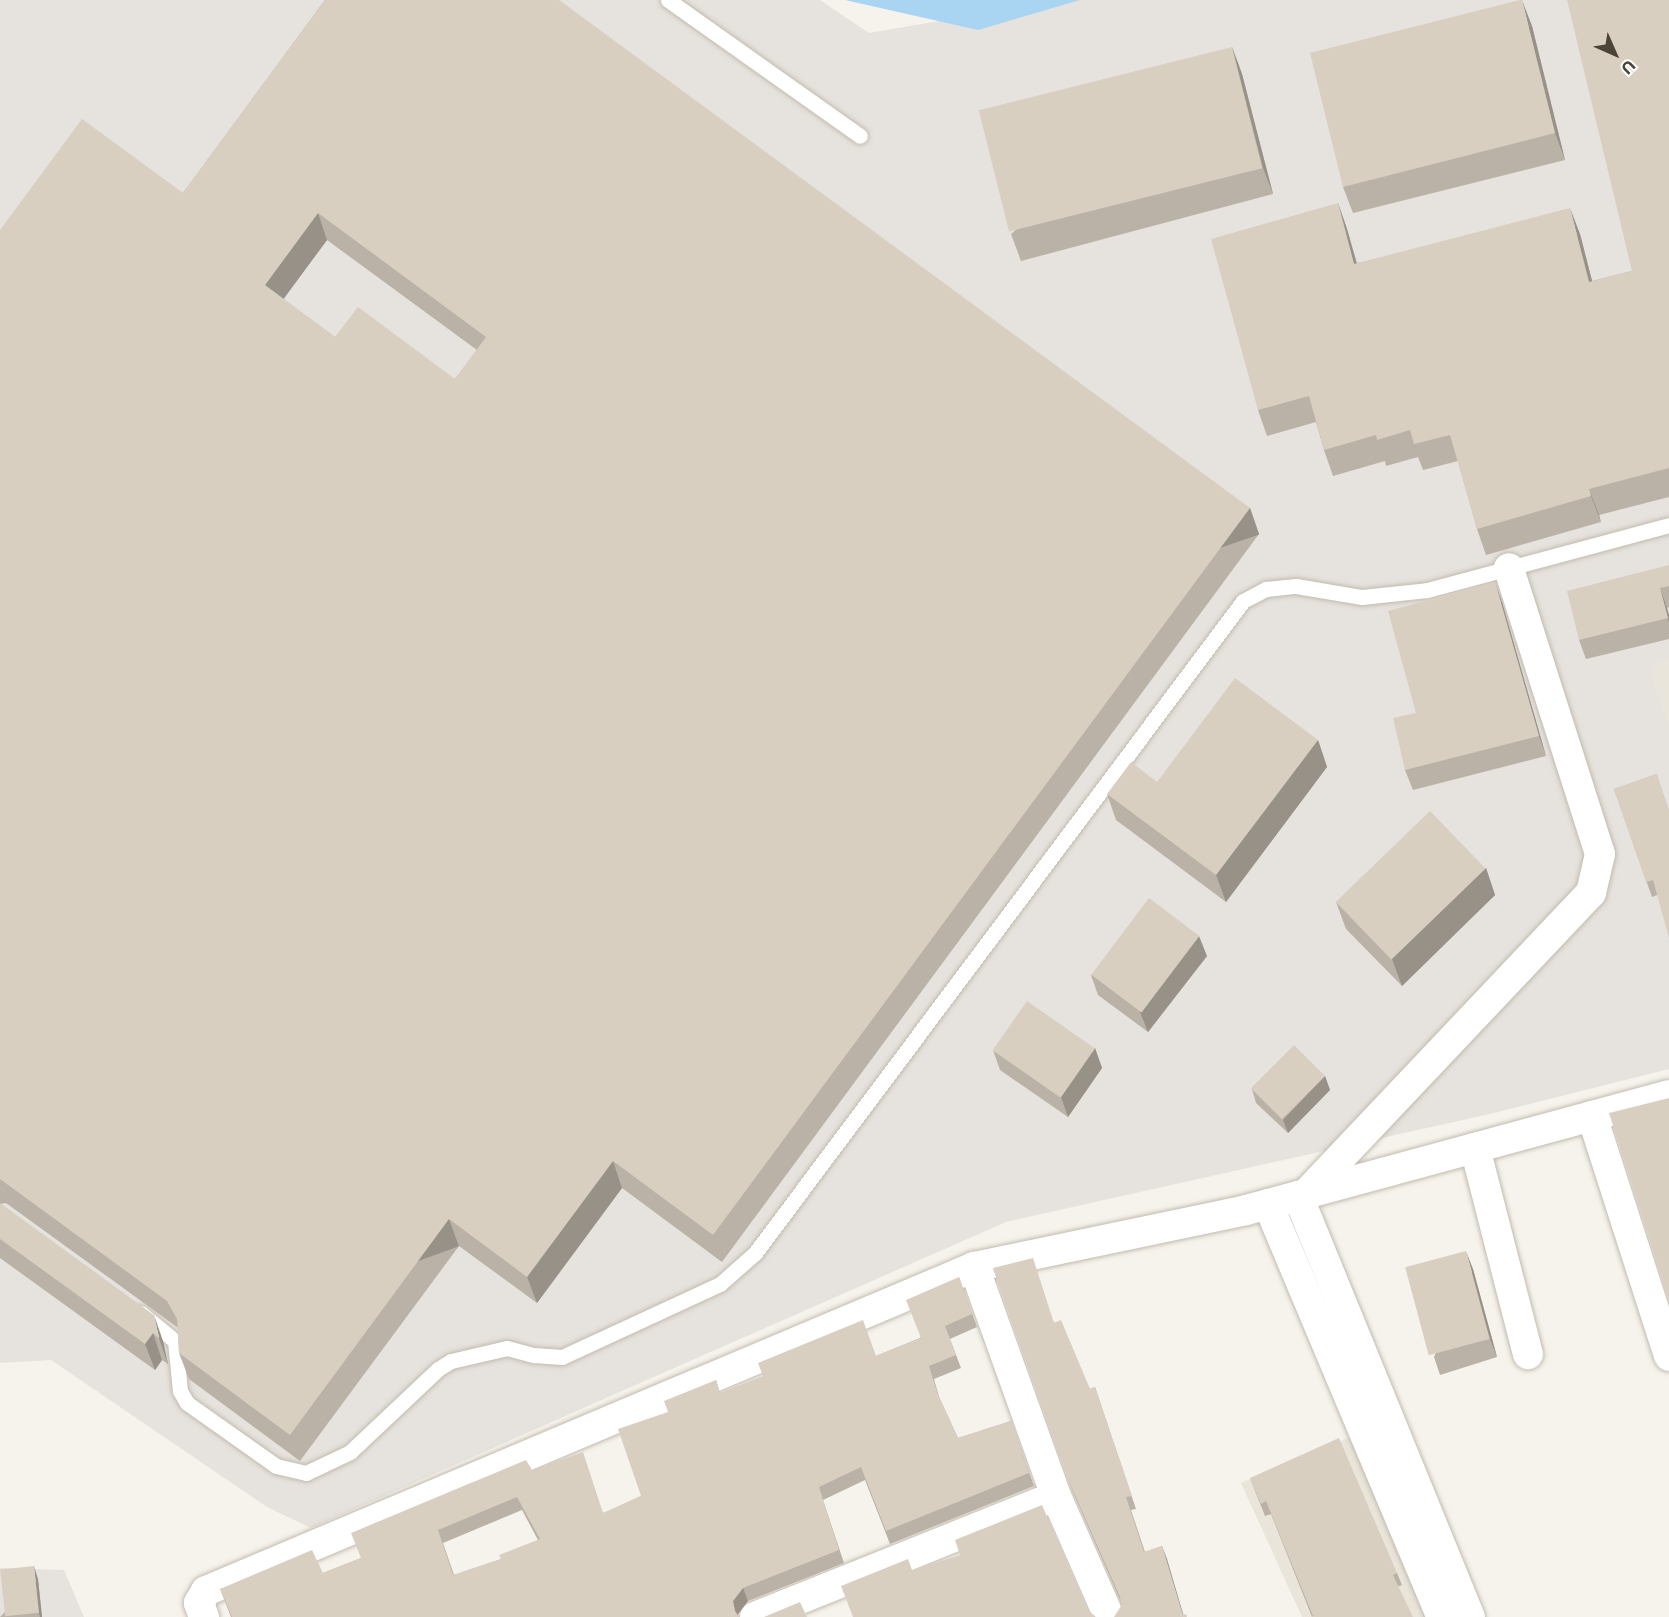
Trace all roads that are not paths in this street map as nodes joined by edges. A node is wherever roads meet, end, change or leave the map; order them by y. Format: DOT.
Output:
graph roads {
  1 [pos="668,0"];
  2 [pos="860,136"];
  3 [pos="1669,525"];
  4 [pos="1509,568"];
  5 [pos="1669,1095"];
  6 [pos="1592,1116"];
  7 [pos="1475,1148"];
  8 [pos="1302,1195"];
  9 [pos="1268,1204"];
  10 [pos="974,1267"];
  11 [pos="125,1302"];
  12 [pos="1528,1354"];
  13 [pos="1669,1356"];
  14 [pos="1056,1496"];
  15 [pos="204,1617"];
  16 [pos="755,1617"];
  17 [pos="1109,1617"];
  18 [pos="1442,1617"];
  19 [pos="1470,1617"];
  1 -- 2 [label="lane"];
  3 -- 4 [label="lane"];
  4 -- 8 [label="street"];
  4 -- 11 [label="lane"];
  5 -- 6 [label="street"];
  6 -- 7 [label="street"];
  6 -- 13 [label="street"];
  7 -- 8 [label="street"];
  7 -- 12 [label="street"];
  8 -- 9 [label="street"];
  8 -- 19 [label="street"];
  9 -- 10 [label="street"];
  9 -- 18 [label="street"];
  10 -- 14 [label="street"];
  10 -- 15 [label="street"];
  14 -- 16 [label="street"];
  14 -- 17 [label="street"];
}
